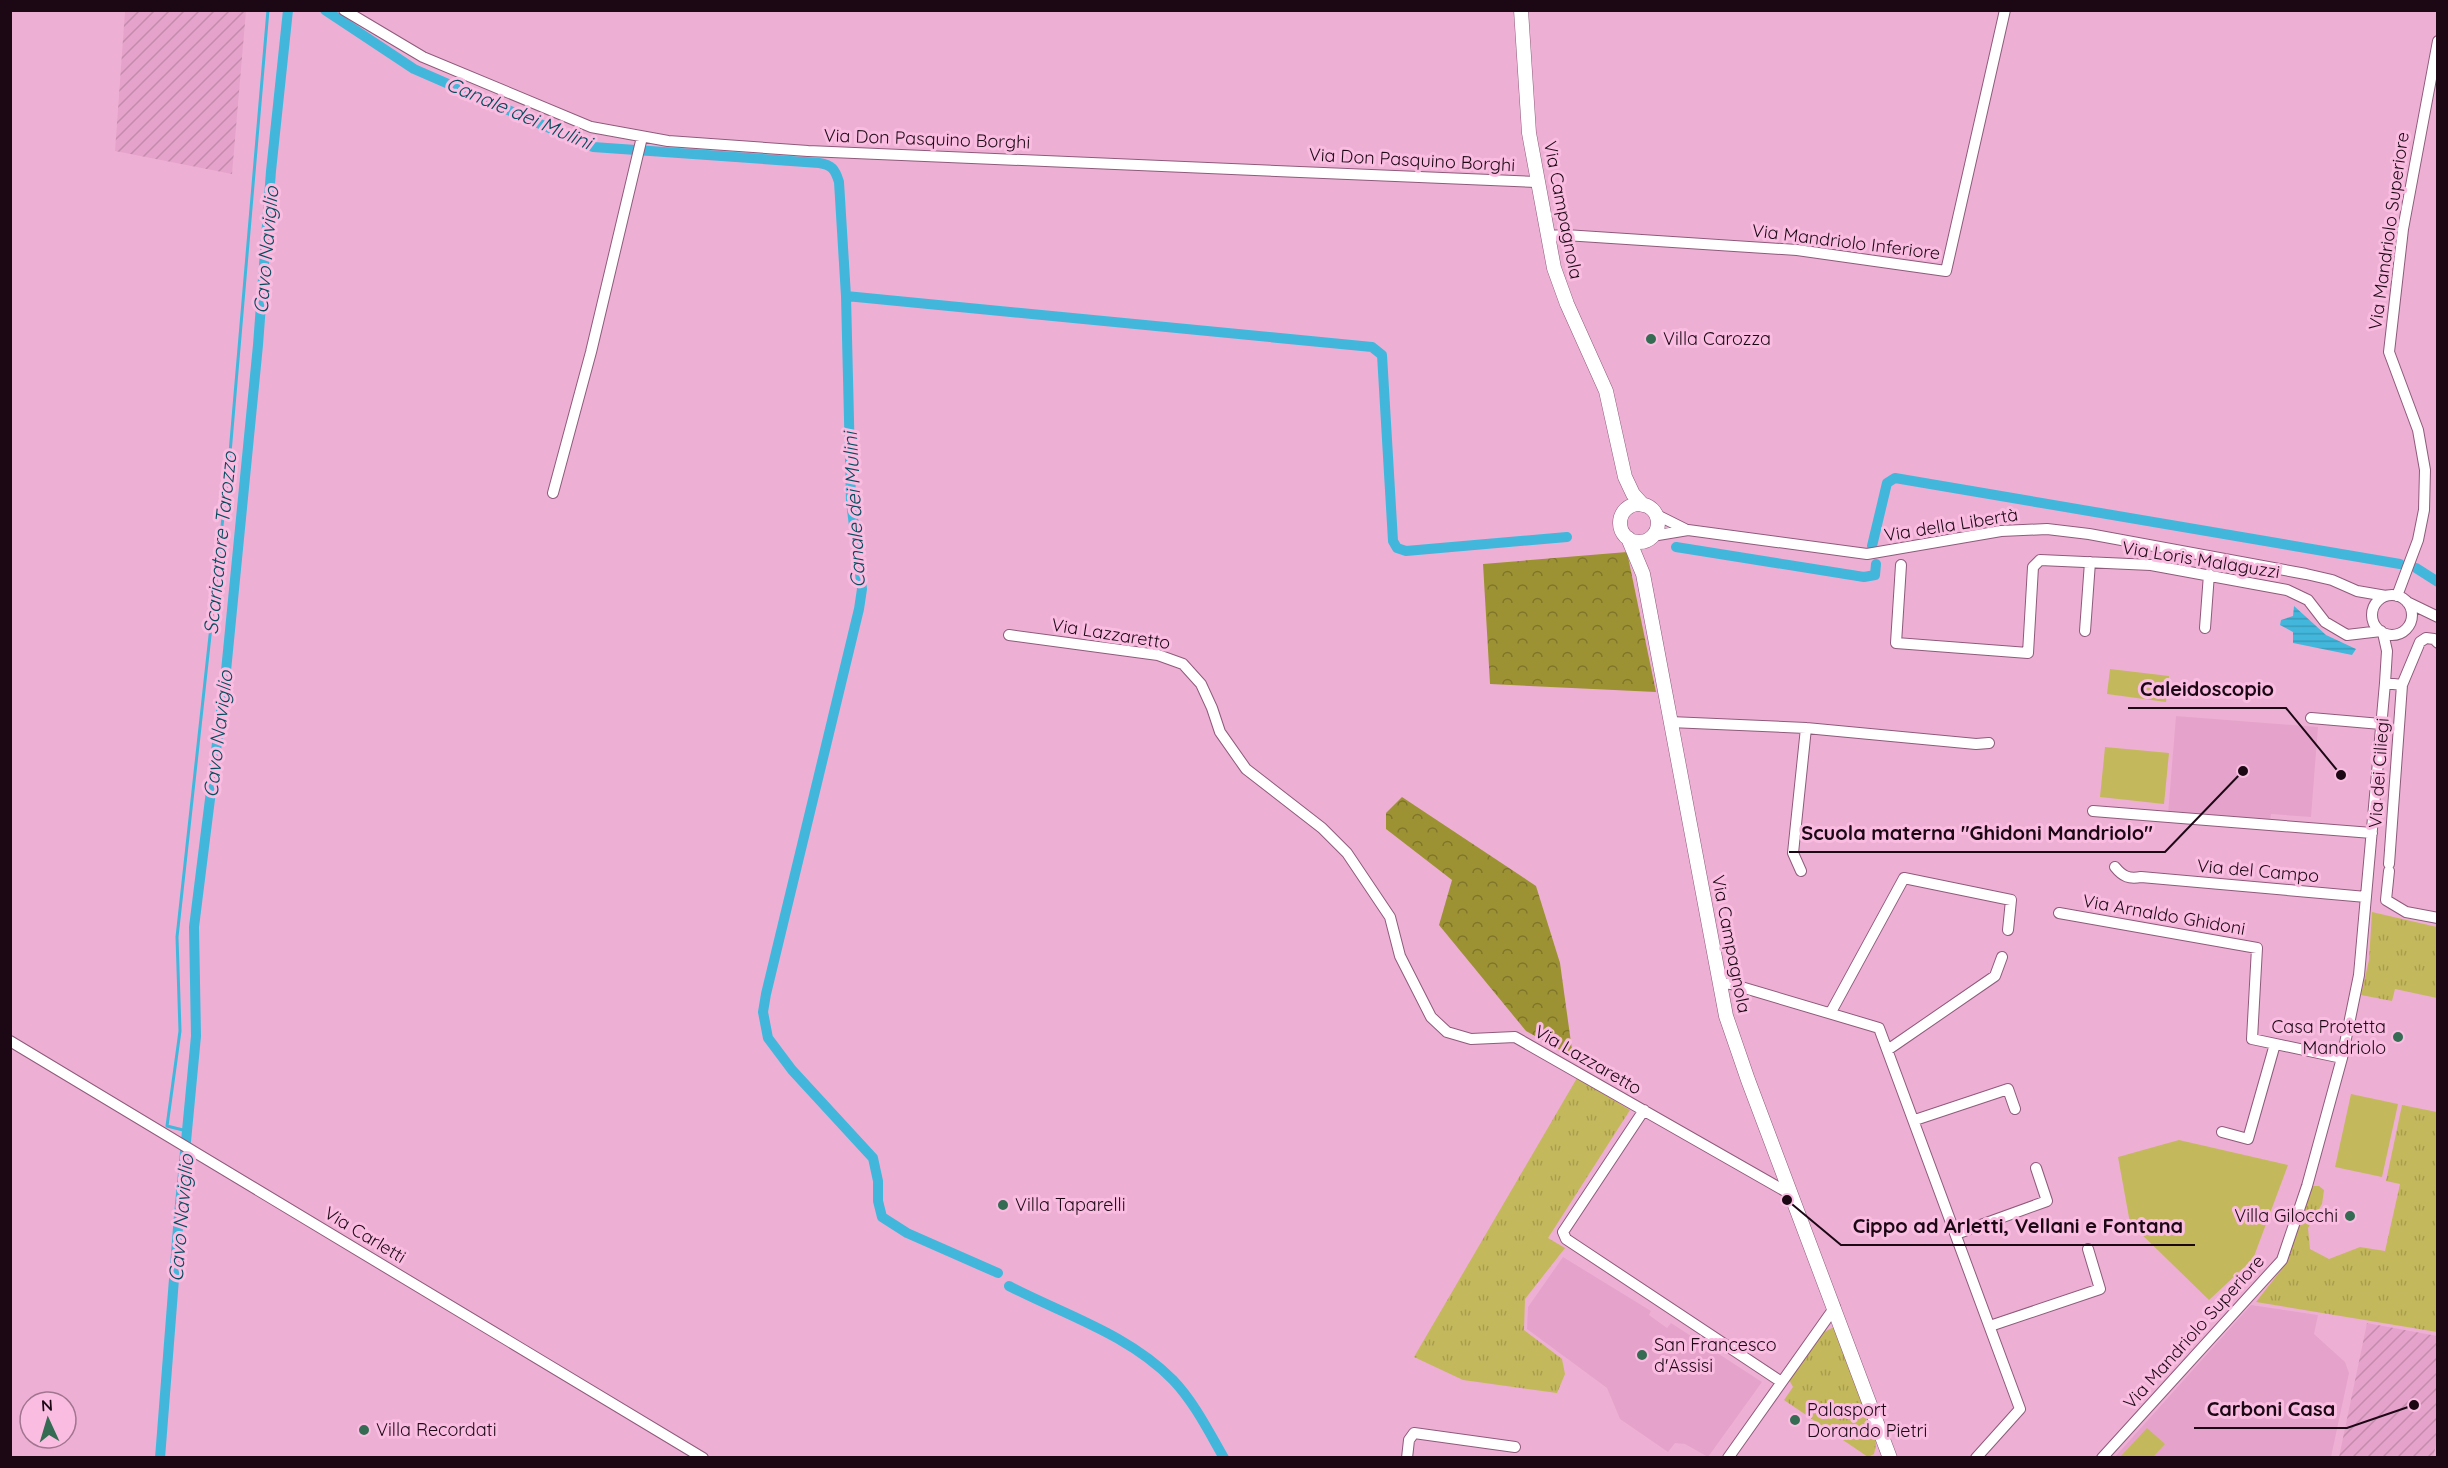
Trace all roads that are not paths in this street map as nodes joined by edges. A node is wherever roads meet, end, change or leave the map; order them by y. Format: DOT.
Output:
graph roads {
  1 [pos="344,10"];
  2 [pos="1521,10"];
  3 [pos="2005,10"];
  4 [pos="2438,41"];
  5 [pos="640,147"];
  6 [pos="1536,182"];
  7 [pos="1547,236"];
  8 [pos="1625,477"];
  9 [pos="553,493"];
  10 [pos="1643,505"];
  11 [pos="1624,512"];
  12 [pos="1655,514"];
  13 [pos="1688,530"];
  14 [pos="1628,538"];
  15 [pos="1651,538"];
  16 [pos="2090,562"];
  17 [pos="1901,566"];
  18 [pos="1642,574"];
  19 [pos="2209,574"];
  20 [pos="2357,591"];
  21 [pos="2386,596"];
  22 [pos="2402,599"];
  23 [pos="2373,614"];
  24 [pos="2435,616"];
  25 [pos="2411,621"];
  26 [pos="2205,628"];
  27 [pos="2085,631"];
  28 [pos="2382,632"];
  29 [pos="2359,634"];
  30 [pos="2398,634"];
  31 [pos="1009,635"];
  32 [pos="2438,643"];
  33 [pos="2388,651"];
  34 [pos="2385,683"];
  35 [pos="2402,685"];
  36 [pos="2311,718"];
  37 [pos="1670,722"];
  38 [pos="2381,724"];
  39 [pos="1806,728"];
  40 [pos="1989,743"];
  41 [pos="2093,811"];
  42 [pos="2372,833"];
  43 [pos="2370,863"];
  44 [pos="2115,867"];
  45 [pos="2388,867"];
  46 [pos="1801,871"];
  47 [pos="2366,897"];
  48 [pos="2059,913"];
  49 [pos="2438,918"];
  50 [pos="2008,930"];
  51 [pos="2002,957"];
  52 [pos="1719,983"];
  53 [pos="1831,1012"];
  54 [pos="10,1041"];
  55 [pos="2275,1044"];
  56 [pos="1889,1049"];
  57 [pos="2342,1058"];
  58 [pos="2015,1109"];
  59 [pos="1644,1110"];
  60 [pos="1915,1120"];
  61 [pos="2222,1132"];
  62 [pos="2036,1168"];
  63 [pos="1792,1196"];
  64 [pos="1956,1234"];
  65 [pos="2088,1250"];
  66 [pos="1833,1316"];
  67 [pos="1990,1326"];
  68 [pos="1780,1381"];
  69 [pos="1515,1447"];
  70 [pos="1890,1457"];
  71 [pos="703,1458"];
  72 [pos="1407,1458"];
  73 [pos="1728,1458"];
  74 [pos="1976,1458"];
  75 [pos="2102,1458"];
  1 -- 5 [label="street, Via Don Pasquino Borghi"];
  2 -- 6 [label="main road, Via Campagnola"];
  3 -- 7 [label="street, Via Mandriolo Inferiore"];
  4 -- 22 [label="street, Via Mandriolo Superiore"];
  5 -- 6 [label="street, Via Don Pasquino Borghi"];
  5 -- 9 [label="street"];
  6 -- 7 [label="main road, Via Campagnola"];
  7 -- 8 [label="main road, Via Campagnola"];
  8 -- 10 [label="main road, Via Campagnola"];
  8 -- 11 [label="main road, Via Campagnola"];
  10 -- 11 [label="main road"];
  10 -- 12 [label="main road, Via Campagnola"];
  11 -- 14 [label="main road, Via Campagnola"];
  12 -- 13 [label="street, Via della Libertà"];
  12 -- 15 [label="main road, Via Campagnola"];
  13 -- 15 [label="street, Via della Libertà"];
  13 -- 20 [label="street, Via della Libertà"];
  14 -- 15 [label="main road"];
  14 -- 18 [label="main road, Via Campagnola"];
  15 -- 18 [label="main road, Via Campagnola"];
  16 -- 17 [label="street, Via Loris Malaguzzi"];
  16 -- 19 [label="street, Via Loris Malaguzzi"];
  16 -- 27 [label="street"];
  18 -- 37 [label="main road, Via Campagnola"];
  19 -- 26 [label="street"];
  19 -- 29 [label="street, Via Loris Malaguzzi"];
  20 -- 21 [label="street, Via della Libertà"];
  20 -- 23 [label="street, Via della Libertà"];
  21 -- 22 [label="street"];
  21 -- 23 [label="street"];
  22 -- 24 [label="street"];
  22 -- 25 [label="street"];
  23 -- 28 [label="street"];
  23 -- 29 [label="street"];
  24 -- 25 [label="street"];
  25 -- 30 [label="street"];
  28 -- 29 [label="street"];
  28 -- 30 [label="street"];
  28 -- 33 [label="street, Via Mandriolo Superiore"];
  30 -- 33 [label="street, Via Mandriolo Superiore"];
  31 -- 59 [label="street, Via Lazzaretto"];
  32 -- 35 [label="street, Via dei Ciliegi"];
  33 -- 34 [label="street, Via Mandriolo Superiore"];
  34 -- 35 [label="street"];
  34 -- 38 [label="street, Via Mandriolo Superiore"];
  35 -- 45 [label="street, Via dei Ciliegi"];
  36 -- 38 [label="street"];
  37 -- 39 [label="street"];
  37 -- 52 [label="main road, Via Campagnola"];
  38 -- 42 [label="street, Via Mandriolo Superiore"];
  39 -- 40 [label="street"];
  39 -- 46 [label="street"];
  41 -- 42 [label="street"];
  42 -- 43 [label="street, Via Mandriolo Superiore"];
  43 -- 45 [label="street"];
  43 -- 47 [label="street, Via Mandriolo Superiore"];
  44 -- 47 [label="street, Via del Campo"];
  45 -- 49 [label="street, Via dei Ciliegi"];
  47 -- 57 [label="street, Via Mandriolo Superiore"];
  48 -- 55 [label="street, Via Arnaldo Ghidoni"];
  50 -- 53 [label="street"];
  51 -- 56 [label="street"];
  52 -- 53 [label="street"];
  52 -- 63 [label="main road, Via Campagnola"];
  53 -- 56 [label="street"];
  54 -- 71 [label="street, Via Carletti"];
  55 -- 57 [label="street, Via Arnaldo Ghidoni"];
  55 -- 61 [label="street"];
  56 -- 60 [label="street"];
  57 -- 75 [label="street, Via Mandriolo Superiore"];
  58 -- 60 [label="street"];
  59 -- 63 [label="street, Via Lazzaretto"];
  59 -- 68 [label="street"];
  60 -- 64 [label="street"];
  62 -- 64 [label="street"];
  63 -- 66 [label="main road, Via Campagnola"];
  64 -- 67 [label="street"];
  65 -- 67 [label="street"];
  66 -- 68 [label="street"];
  66 -- 70 [label="main road, Via Campagnola"];
  67 -- 74 [label="street"];
  68 -- 73 [label="street"];
  69 -- 72 [label="street"];
}
